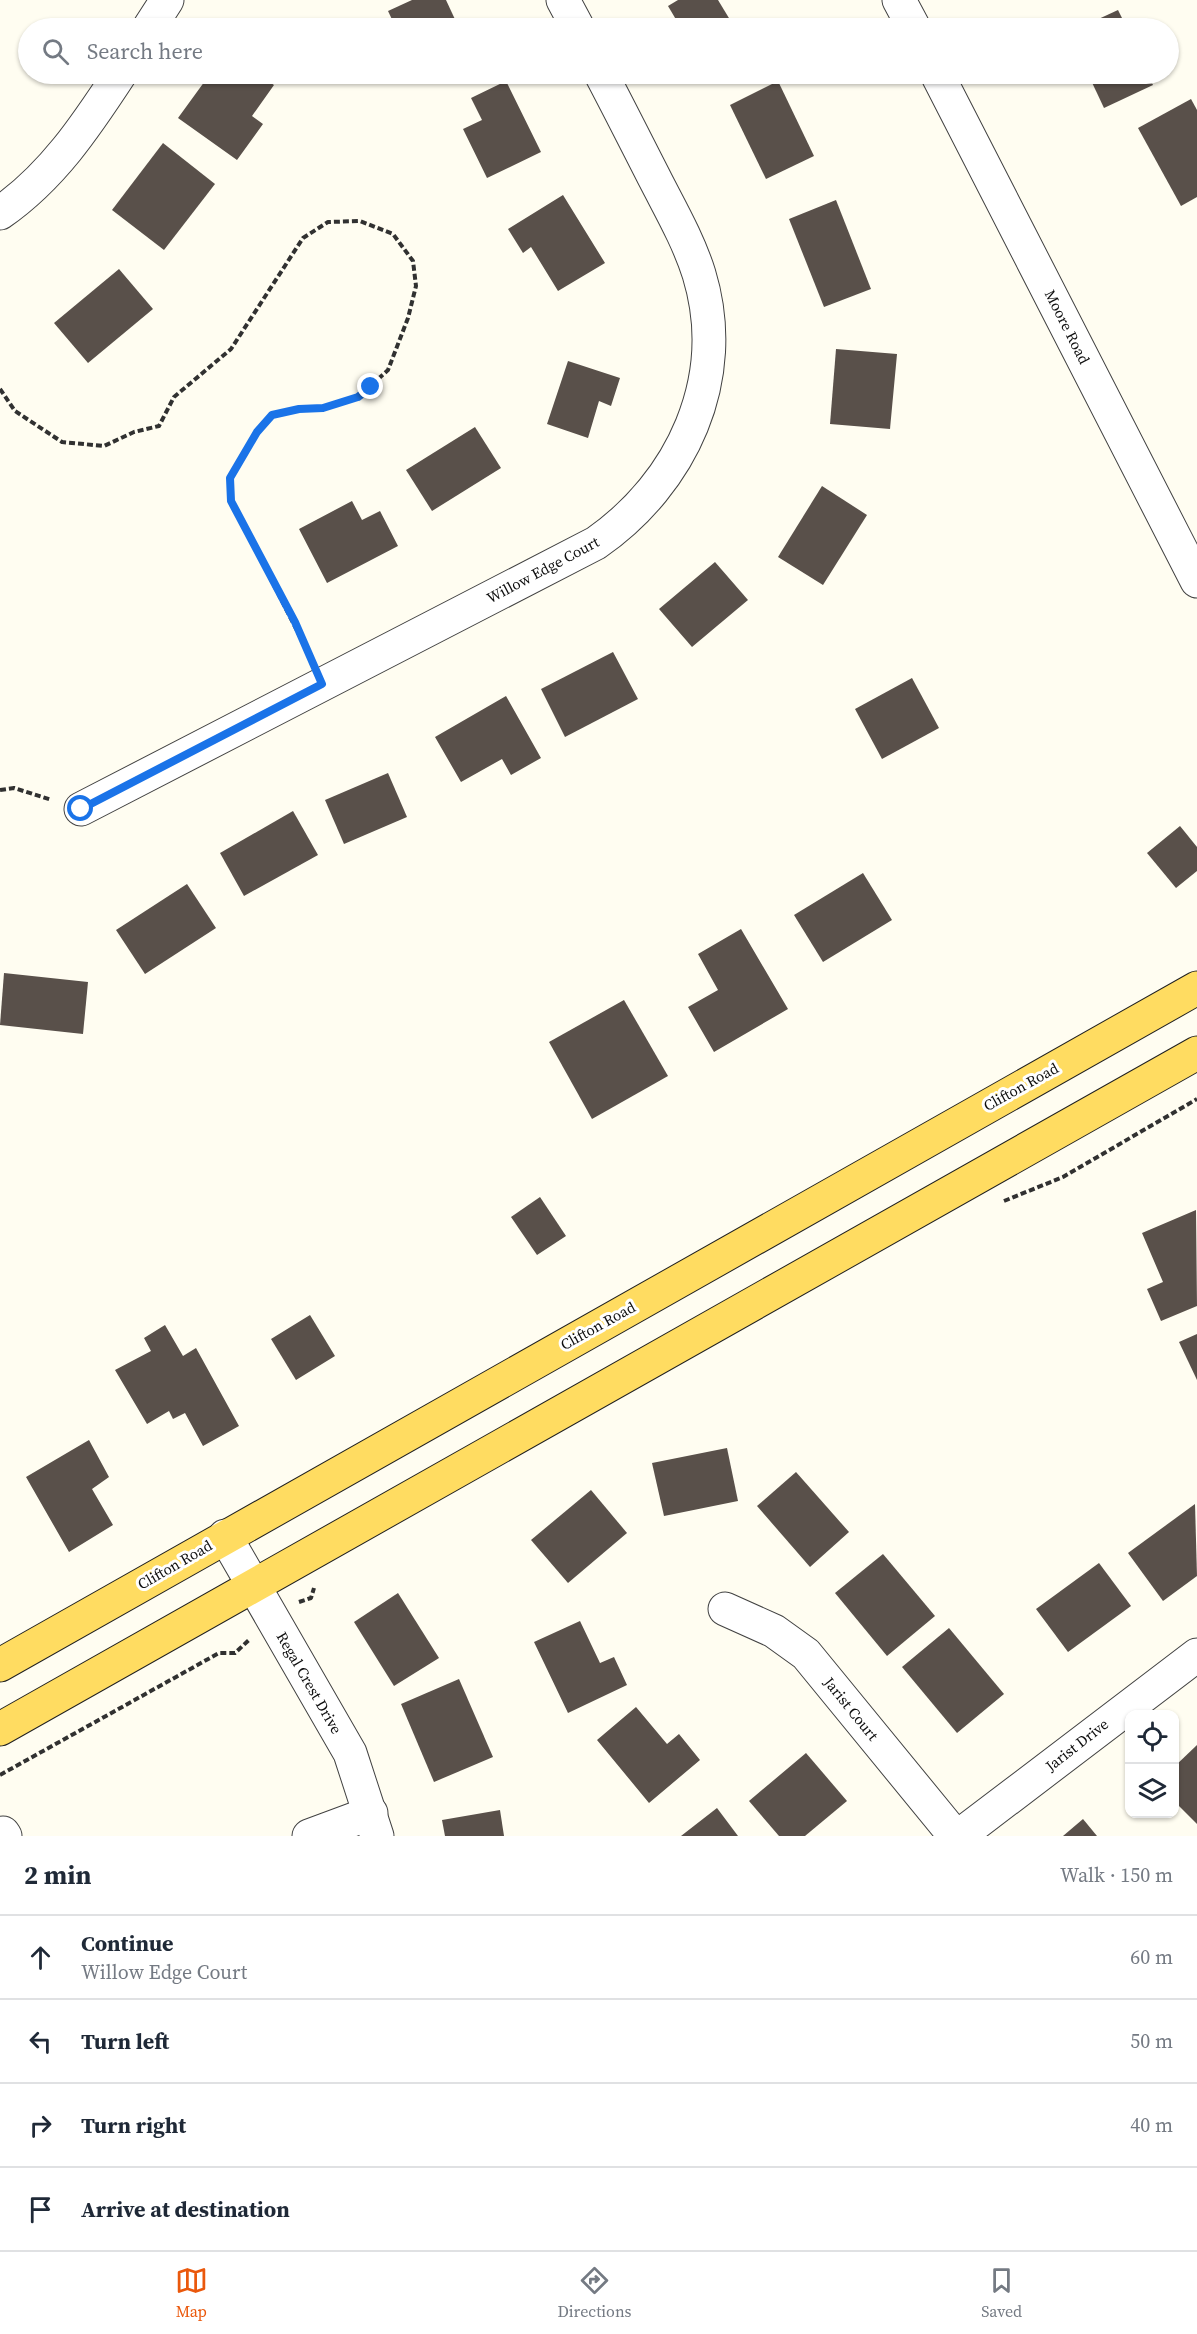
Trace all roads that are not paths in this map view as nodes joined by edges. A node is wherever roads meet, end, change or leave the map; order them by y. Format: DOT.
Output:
graph roads {
  1 [pos="168,0"];
  2 [pos="563,0"];
  3 [pos="899,0"];
  4 [pos="156,18"];
  5 [pos="573,18"];
  6 [pos="909,18"];
  7 [pos="113,84"];
  8 [pos="606,84"];
  9 [pos="942,84"];
  10 [pos="0,213"];
  11 [pos="1197,581"];
  12 [pos="81,809"];
  13 [pos="1197,988"];
  14 [pos="1197,1053"];
  15 [pos="225,1536"];
  16 [pos="254,1585"];
  17 [pos="725,1609"];
  18 [pos="1197,1655"];
  19 [pos="0,1665"];
  20 [pos="0,1729"];
  21 [pos="374,1825"];
  22 [pos="309,1836"];
  23 [pos="957,1836"];
  1 -- 4 [label="street"];
  2 -- 5 [label="street"];
  3 -- 6 [label="street"];
  7 -- 10 [label="street"];
  8 -- 12 [label="street, Willow Edge Court"];
  9 -- 11 [label="street, Moore Road"];
  13 -- 15 [label="main road, Clifton Road"];
  14 -- 16 [label="main road"];
  15 -- 16 [label="street, Regal Crest Drive"];
  15 -- 19 [label="main road, Clifton Road"];
  16 -- 20 [label="main road"];
  16 -- 21 [label="street, Regal Crest Drive"];
  17 -- 23 [label="street, Jarist Court"];
  18 -- 23 [label="street, Jarist Drive"];
  21 -- 22 [label="street"];
}
